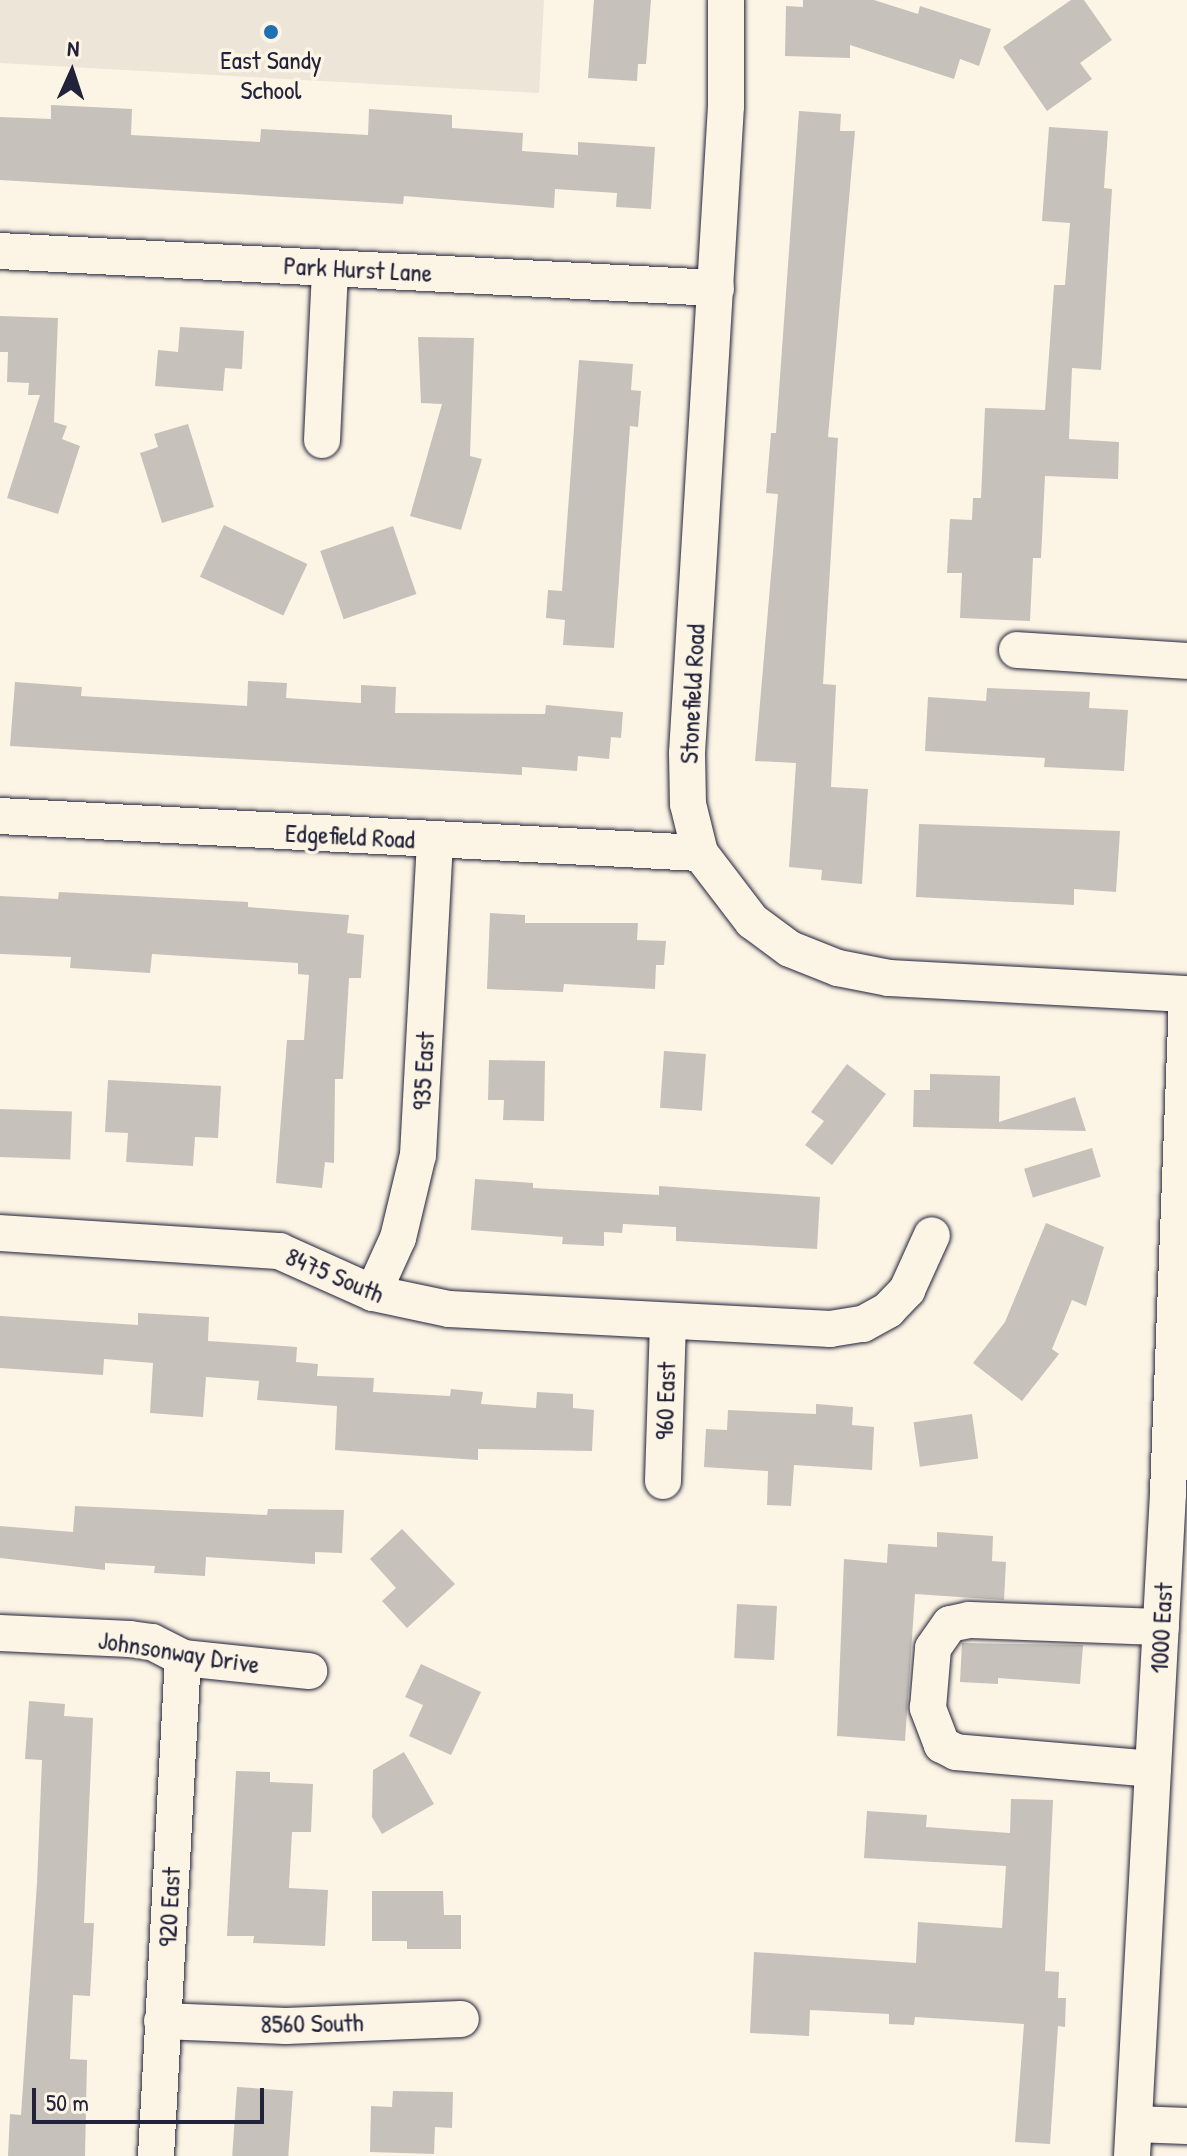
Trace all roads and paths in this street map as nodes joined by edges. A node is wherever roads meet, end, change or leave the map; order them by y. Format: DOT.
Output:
graph roads {
  1 [pos="726,0"];
  2 [pos="0,251"];
  3 [pos="330,268"];
  4 [pos="716,288"];
  5 [pos="322,440"];
  6 [pos="1017,650"];
  7 [pos="1187,661"];
  8 [pos="0,816"];
  9 [pos="435,841"];
  10 [pos="700,853"];
  11 [pos="1187,994"];
  12 [pos="1187,1005"];
  13 [pos="1185,1092"];
  14 [pos="0,1233"];
  15 [pos="932,1235"];
  16 [pos="373,1293"];
  17 [pos="668,1321"];
  18 [pos="663,1481"];
  19 [pos="1178,1493"];
  20 [pos="1161,1627"];
  21 [pos="0,1633"];
  22 [pos="183,1658"];
  23 [pos="309,1671"];
  24 [pos="1153,1769"];
  25 [pos="461,2019"];
  26 [pos="162,2021"];
  27 [pos="1187,2126"];
  28 [pos="1133,2140"];
  29 [pos="156,2156"];
  1 -- 4 [label="street, Stonefield Road"];
  2 -- 3 [label="street, Park Hurst Lane"];
  3 -- 4 [label="street, Park Hurst Lane"];
  3 -- 5 [label="street"];
  4 -- 10 [label="street, Stonefield Road"];
  6 -- 7 [label="street"];
  8 -- 9 [label="street, Edgefield Road"];
  9 -- 10 [label="street, Edgefield Road"];
  9 -- 16 [label="street, 935 East"];
  10 -- 11 [label="street, Stonefield Road"];
  12 -- 13 [label="street, 1000 East"];
  13 -- 19 [label="street, 1000 East"];
  14 -- 16 [label="street, 8475 South"];
  15 -- 17 [label="street, 8475 South"];
  16 -- 17 [label="street, 8475 South"];
  17 -- 18 [label="street, 960 East"];
  19 -- 20 [label="street, 1000 East"];
  20 -- 24 [label="street, 1000 East"];
  20 -- 24 [label="street"];
  21 -- 22 [label="street, Johnsonway Drive"];
  22 -- 23 [label="street, Johnsonway Drive"];
  22 -- 26 [label="street, 920 East"];
  24 -- 28 [label="street, 1000 East"];
  25 -- 26 [label="street, 8560 South"];
  26 -- 29 [label="street, 920 East"];
  27 -- 28 [label="street"];
}
